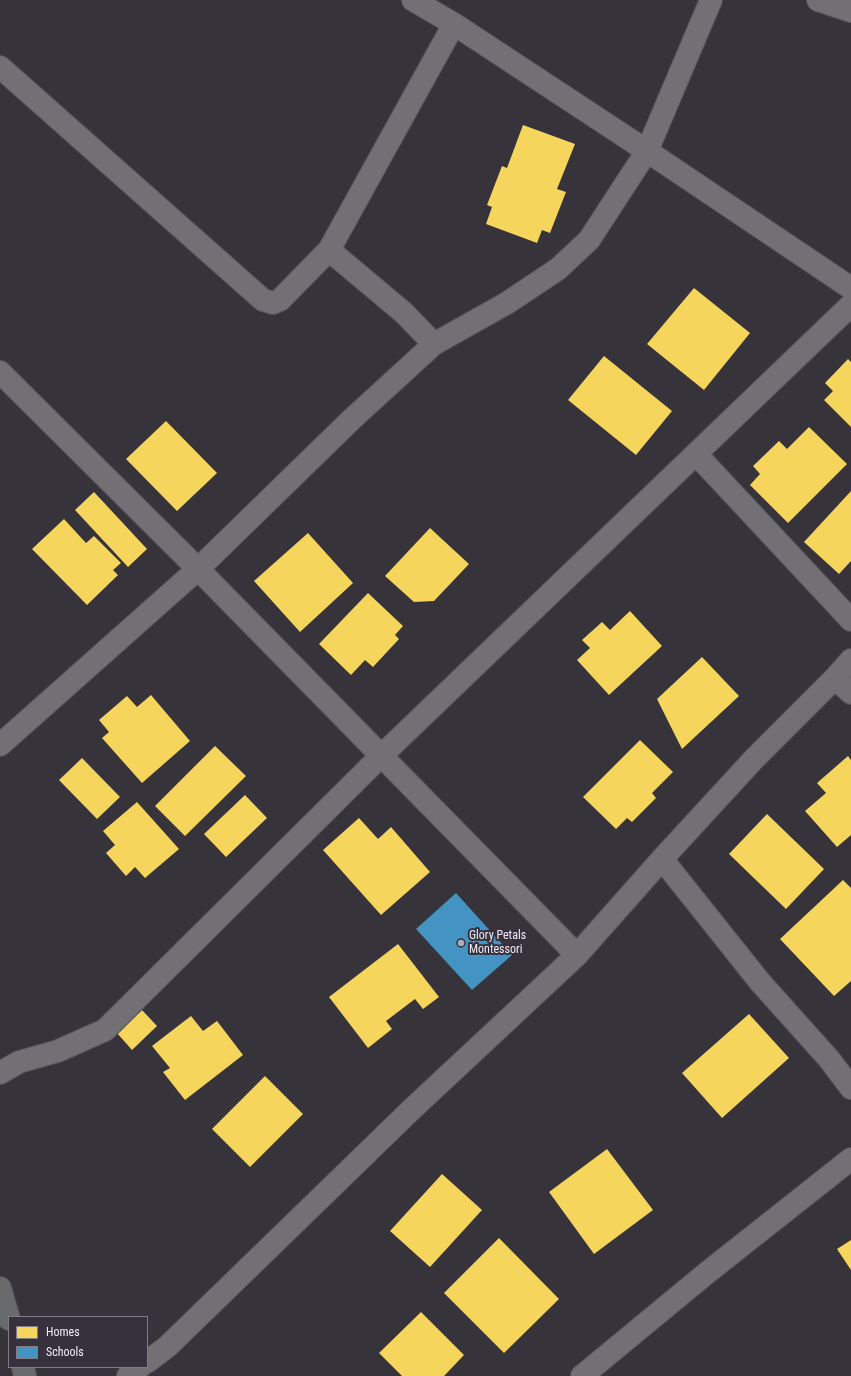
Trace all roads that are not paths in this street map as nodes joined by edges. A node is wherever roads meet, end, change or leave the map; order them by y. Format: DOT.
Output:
graph roads {
  1 [pos="413,0"];
  2 [pos="711,0"];
  3 [pos="818,0"];
  4 [pos="851,11"];
  5 [pos="454,24"];
  6 [pos="0,67"];
  7 [pos="648,151"];
  8 [pos="329,250"];
  9 [pos="851,288"];
  10 [pos="851,305"];
  11 [pos="434,344"];
  12 [pos="0,372"];
  13 [pos="696,454"];
  14 [pos="198,570"];
  15 [pos="851,620"];
  16 [pos="851,660"];
  17 [pos="835,678"];
  18 [pos="851,693"];
  19 [pos="0,745"];
  20 [pos="381,756"];
  21 [pos="662,859"];
  22 [pos="577,955"];
  23 [pos="0,1072"];
  24 [pos="851,1088"];
  25 [pos="851,1159"];
  26 [pos="0,1288"];
  27 [pos="8,1316"];
  28 [pos="148,1361"];
  29 [pos="139,1368"];
  30 [pos="128,1376"];
  31 [pos="582,1376"];
  1 -- 5 [label="street"];
  2 -- 7 [label="street"];
  3 -- 4 [label="street"];
  5 -- 7 [label="street"];
  5 -- 8 [label="street"];
  6 -- 8 [label="street"];
  7 -- 9 [label="street"];
  7 -- 11 [label="street"];
  8 -- 11 [label="street"];
  10 -- 13 [label="street"];
  11 -- 14 [label="street"];
  12 -- 14 [label="street"];
  13 -- 15 [label="street"];
  13 -- 20 [label="street"];
  14 -- 19 [label="street"];
  14 -- 20 [label="street"];
  16 -- 17 [label="street"];
  17 -- 18 [label="street"];
  17 -- 21 [label="street"];
  20 -- 22 [label="street"];
  20 -- 23 [label="street"];
  21 -- 22 [label="street"];
  21 -- 24 [label="street"];
  22 -- 28 [label="street"];
  25 -- 31 [label="street"];
  26 -- 27 [label="main road"];
  29 -- 30 [label="street"];
}
